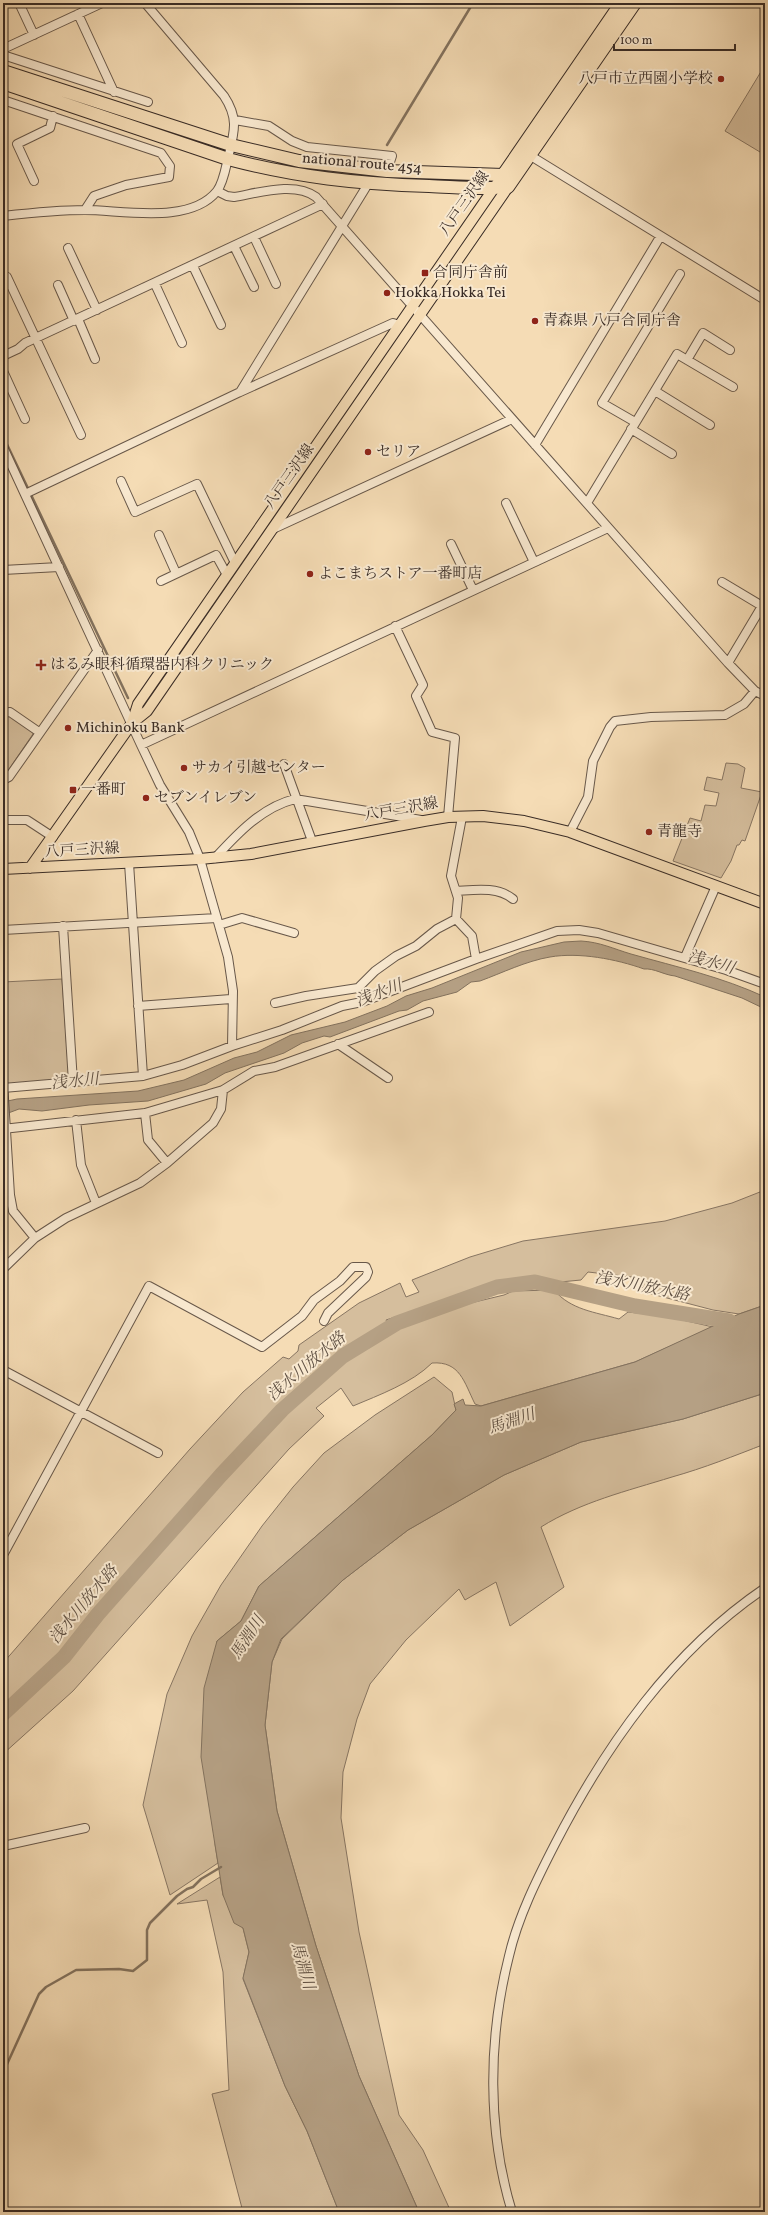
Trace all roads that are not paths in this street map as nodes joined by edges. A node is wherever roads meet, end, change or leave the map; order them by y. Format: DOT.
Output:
graph roads {
  1 [pos="19,3"];
  2 [pos="102,3"];
  3 [pos="145,3"];
  4 [pos="621,3"];
  5 [pos="635,3"];
  6 [pos="78,14"];
  7 [pos="34,35"];
  8 [pos="3,49"];
  9 [pos="3,55"];
  10 [pos="3,71"];
  11 [pos="3,83"];
  12 [pos="114,92"];
  13 [pos="3,100"];
  14 [pos="148,102"];
  15 [pos="53,116"];
  16 [pos="235,120"];
  17 [pos="231,145"];
  18 [pos="525,152"];
  19 [pos="228,159"];
  20 [pos="387,170"];
  21 [pos="503,175"];
  22 [pos="34,181"];
  23 [pos="368,184"];
  24 [pos="508,187"];
  25 [pos="493,188"];
  26 [pos="217,191"];
  27 [pos="323,204"];
  28 [pos="85,210"];
  29 [pos="3,216"];
  30 [pos="342,227"];
  31 [pos="660,236"];
  32 [pos="254,237"];
  33 [pos="234,246"];
  34 [pos="68,248"];
  35 [pos="193,266"];
  36 [pos="680,274"];
  37 [pos="7,277"];
  38 [pos="154,284"];
  39 [pos="276,284"];
  40 [pos="58,285"];
  41 [pos="254,287"];
  42 [pos="765,300"];
  43 [pos="412,307"];
  44 [pos="97,310"];
  45 [pos="420,316"];
  46 [pos="76,320"];
  47 [pos="221,325"];
  48 [pos="400,325"];
  49 [pos="36,338"];
  50 [pos="182,343"];
  51 [pos="730,350"];
  52 [pos="3,356"];
  53 [pos="95,359"];
  54 [pos="687,360"];
  55 [pos="3,371"];
  56 [pos="733,387"];
  57 [pos="655,391"];
  58 [pos="240,392"];
  59 [pos="25,419"];
  60 [pos="512,419"];
  61 [pos="710,425"];
  62 [pos="633,426"];
  63 [pos="81,435"];
  64 [pos="535,445"];
  65 [pos="3,447"];
  66 [pos="672,454"];
  67 [pos="121,481"];
  68 [pos="25,494"];
  69 [pos="506,503"];
  70 [pos="587,503"];
  71 [pos="608,528"];
  72 [pos="272,529"];
  73 [pos="159,535"];
  74 [pos="452,544"];
  75 [pos="534,562"];
  76 [pos="235,563"];
  77 [pos="59,567"];
  78 [pos="3,570"];
  79 [pos="176,573"];
  80 [pos="227,575"];
  81 [pos="162,581"];
  82 [pos="722,582"];
  83 [pos="473,590"];
  84 [pos="764,604"];
  85 [pos="395,626"];
  86 [pos="98,650"];
  87 [pos="728,664"];
  88 [pos="755,691"];
  89 [pos="765,696"];
  90 [pos="3,713"];
  91 [pos="132,723"];
  92 [pos="39,732"];
  93 [pos="141,745"];
  94 [pos="284,764"];
  95 [pos="3,780"];
  96 [pos="295,799"];
  97 [pos="448,817"];
  98 [pos="462,817"];
  99 [pos="3,820"];
  100 [pos="424,821"];
  101 [pos="570,832"];
  102 [pos="53,837"];
  103 [pos="312,841"];
  104 [pos="215,858"];
  105 [pos="200,859"];
  106 [pos="129,863"];
  107 [pos="30,868"];
  108 [pos="3,869"];
  109 [pos="716,886"];
  110 [pos="456,891"];
  111 [pos="513,899"];
  112 [pos="765,904"];
  113 [pos="456,919"];
  114 [pos="218,922"];
  115 [pos="132,923"];
  116 [pos="63,926"];
  117 [pos="3,930"];
  118 [pos="294,934"];
  119 [pos="685,957"];
  120 [pos="476,959"];
  121 [pos="765,984"];
  122 [pos="231,1000"];
  123 [pos="275,1003"];
  124 [pos="138,1006"];
  125 [pos="429,1012"];
  126 [pos="338,1044"];
  127 [pos="232,1046"];
  128 [pos="143,1076"];
  129 [pos="388,1078"];
  130 [pos="3,1082"];
  131 [pos="73,1082"];
  132 [pos="3,1088"];
  133 [pos="223,1090"];
  134 [pos="145,1113"];
  135 [pos="76,1120"];
  136 [pos="4,1127"];
  137 [pos="167,1163"];
  138 [pos="96,1203"];
  139 [pos="35,1238"];
  140 [pos="3,1269"];
  141 [pos="324,1322"];
  142 [pos="3,1370"];
  143 [pos="80,1410"];
  144 [pos="158,1453"];
  145 [pos="3,1555"];
  146 [pos="765,1588"];
  147 [pos="85,1828"];
  148 [pos="3,1846"];
  149 [pos="512,2212"];
  1 -- 7 [label="street"];
  2 -- 6 [label="street"];
  3 -- 16 [label="street"];
  4 -- 18 [label="highway"];
  5 -- 18 [label="highway"];
  6 -- 7 [label="street"];
  6 -- 12 [label="street"];
  7 -- 8 [label="street"];
  9 -- 12 [label="street"];
  10 -- 17 [label="highway, national route 454"];
  11 -- 19 [label="highway, national route 454"];
  12 -- 14 [label="street"];
  13 -- 15 [label="street"];
  15 -- 22 [label="street"];
  15 -- 28 [label="street"];
  16 -- 17 [label="street"];
  16 -- 20 [label="street"];
  17 -- 19 [label="street"];
  17 -- 20 [label="highway, national route 454"];
  18 -- 21 [label="highway"];
  18 -- 24 [label="highway"];
  18 -- 31 [label="street"];
  19 -- 23 [label="highway, national route 454"];
  19 -- 26 [label="street"];
  20 -- 21 [label="highway, national route 454"];
  21 -- 24 [label="main road, 八戸三沢線"];
  21 -- 25 [label="main road, 八戸三沢線"];
  23 -- 25 [label="highway, national route 454"];
  23 -- 30 [label="street"];
  24 -- 25 [label="highway, national route 454"];
  24 -- 45 [label="main road, 八戸三沢線"];
  25 -- 43 [label="main road, 八戸三沢線"];
  26 -- 27 [label="street"];
  26 -- 28 [label="street"];
  27 -- 30 [label="street"];
  27 -- 32 [label="street"];
  28 -- 29 [label="street"];
  30 -- 43 [label="street"];
  30 -- 58 [label="street"];
  31 -- 42 [label="street"];
  31 -- 64 [label="street"];
  32 -- 33 [label="street"];
  32 -- 39 [label="street"];
  33 -- 35 [label="street"];
  33 -- 41 [label="street"];
  34 -- 44 [label="street"];
  35 -- 38 [label="street"];
  35 -- 47 [label="street"];
  36 -- 62 [label="street"];
  37 -- 49 [label="street"];
  38 -- 44 [label="street"];
  38 -- 50 [label="street"];
  40 -- 46 [label="street"];
  43 -- 45 [label="street"];
  43 -- 48 [label="main road, 八戸三沢線"];
  44 -- 46 [label="street"];
  45 -- 60 [label="street"];
  45 -- 72 [label="main road, 八戸三沢線"];
  46 -- 49 [label="street"];
  46 -- 53 [label="street"];
  48 -- 58 [label="street"];
  48 -- 76 [label="main road, 八戸三沢線"];
  49 -- 52 [label="street"];
  49 -- 63 [label="street"];
  51 -- 54 [label="street"];
  54 -- 56 [label="street"];
  54 -- 57 [label="street"];
  55 -- 59 [label="street"];
  57 -- 61 [label="street"];
  57 -- 62 [label="street"];
  58 -- 68 [label="street"];
  60 -- 64 [label="street"];
  60 -- 72 [label="street"];
  62 -- 66 [label="street"];
  62 -- 70 [label="street"];
  64 -- 70 [label="street"];
  65 -- 68 [label="street"];
  67 -- 76 [label="street"];
  68 -- 77 [label="street"];
  69 -- 75 [label="street"];
  70 -- 71 [label="street"];
  71 -- 75 [label="street"];
  71 -- 87 [label="street"];
  72 -- 91 [label="main road, 八戸三沢線"];
  73 -- 79 [label="street"];
  74 -- 83 [label="street"];
  75 -- 83 [label="street"];
  76 -- 80 [label="main road, 八戸三沢線"];
  77 -- 78 [label="street"];
  77 -- 86 [label="street"];
  79 -- 80 [label="street"];
  79 -- 81 [label="street"];
  80 -- 91 [label="main road, 八戸三沢線"];
  82 -- 84 [label="street"];
  83 -- 85 [label="street"];
  84 -- 87 [label="street"];
  85 -- 93 [label="street"];
  85 -- 97 [label="street"];
  86 -- 91 [label="street"];
  86 -- 92 [label="street"];
  87 -- 88 [label="street"];
  88 -- 89 [label="street"];
  88 -- 101 [label="street"];
  90 -- 92 [label="street"];
  91 -- 93 [label="street"];
  91 -- 102 [label="main road, 八戸三沢線"];
  92 -- 95 [label="street"];
  93 -- 105 [label="street"];
  94 -- 96 [label="street"];
  96 -- 100 [label="street"];
  96 -- 103 [label="street"];
  96 -- 104 [label="street"];
  97 -- 98 [label="main road, 八戸三沢線"];
  97 -- 100 [label="main road, 八戸三沢線"];
  98 -- 101 [label="main road, 八戸三沢線"];
  98 -- 110 [label="street"];
  99 -- 102 [label="street"];
  100 -- 103 [label="main road, 八戸三沢線"];
  101 -- 109 [label="main road, 八戸三沢線"];
  102 -- 107 [label="main road, 八戸三沢線"];
  103 -- 104 [label="main road, 八戸三沢線"];
  104 -- 105 [label="main road, 八戸三沢線"];
  105 -- 106 [label="main road, 八戸三沢線"];
  105 -- 114 [label="street"];
  106 -- 107 [label="main road, 八戸三沢線"];
  106 -- 115 [label="street"];
  107 -- 108 [label="main road, 八戸三沢線"];
  109 -- 112 [label="main road, 八戸三沢線"];
  109 -- 119 [label="street"];
  110 -- 111 [label="street"];
  110 -- 113 [label="street"];
  113 -- 120 [label="street"];
  113 -- 123 [label="street"];
  114 -- 115 [label="street"];
  114 -- 118 [label="street"];
  114 -- 122 [label="street"];
  115 -- 116 [label="street"];
  115 -- 124 [label="street"];
  116 -- 117 [label="street"];
  116 -- 131 [label="street"];
  119 -- 120 [label="street"];
  119 -- 121 [label="street"];
  120 -- 127 [label="street"];
  122 -- 124 [label="street"];
  122 -- 127 [label="street"];
  124 -- 128 [label="street"];
  125 -- 126 [label="street"];
  126 -- 129 [label="street"];
  126 -- 133 [label="street"];
  127 -- 128 [label="street"];
  128 -- 131 [label="street"];
  130 -- 132 [label="street"];
  131 -- 132 [label="street"];
  132 -- 136 [label="street"];
  133 -- 134 [label="street"];
  133 -- 137 [label="street"];
  134 -- 135 [label="street"];
  134 -- 137 [label="street"];
  135 -- 136 [label="street"];
  135 -- 138 [label="street"];
  136 -- 139 [label="street"];
  137 -- 138 [label="street"];
  138 -- 139 [label="street"];
  139 -- 140 [label="street"];
  141 -- 143 [label="street"];
  142 -- 143 [label="street"];
  143 -- 144 [label="street"];
  143 -- 145 [label="street"];
  146 -- 149 [label="street"];
  147 -- 148 [label="street"];
}
